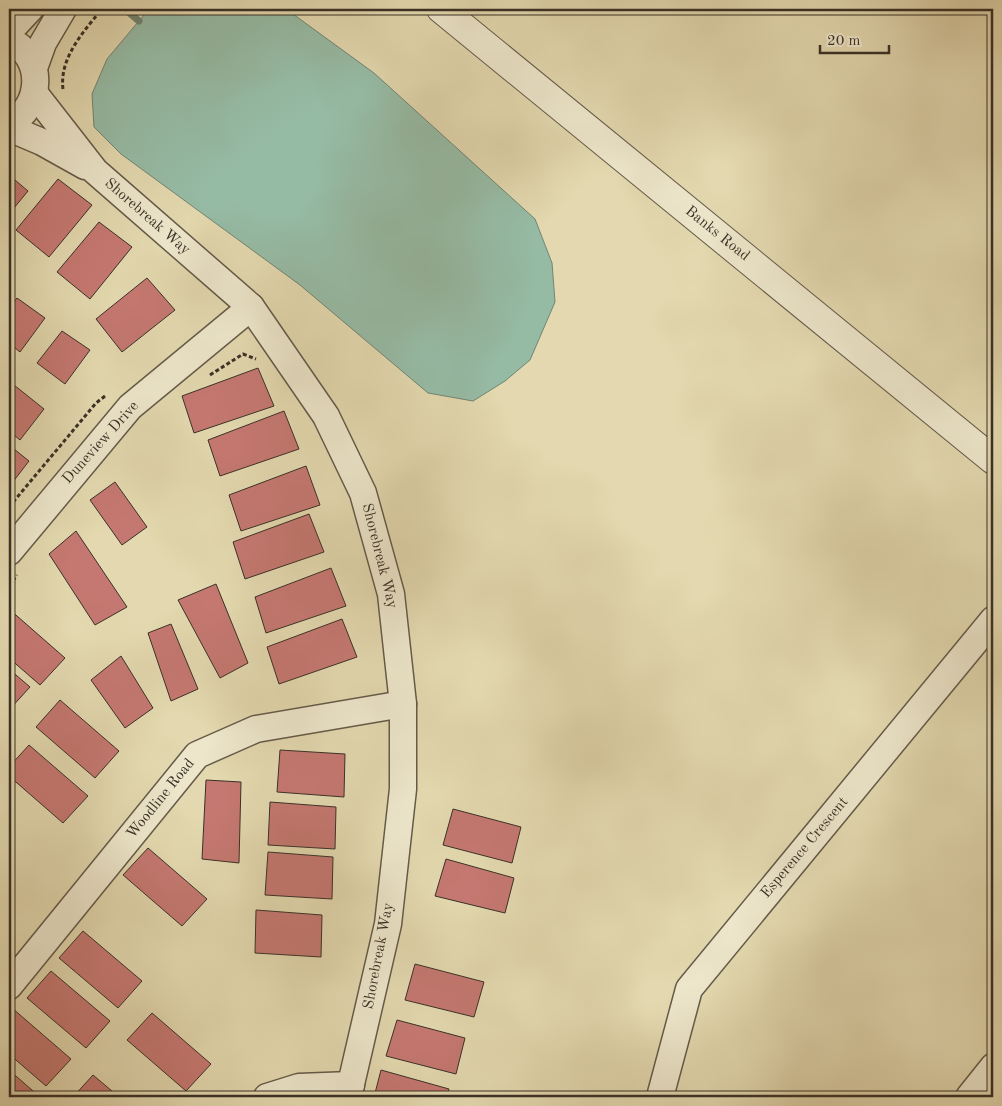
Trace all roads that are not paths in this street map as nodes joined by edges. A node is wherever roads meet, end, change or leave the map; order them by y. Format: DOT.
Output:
graph roads {
  1 [pos="30,9"];
  2 [pos="63,9"];
  3 [pos="441,9"];
  4 [pos="9,28"];
  5 [pos="9,40"];
  6 [pos="34,68"];
  7 [pos="35,94"];
  8 [pos="9,124"];
  9 [pos="9,128"];
  10 [pos="95,171"];
  11 [pos="251,307"];
  12 [pos="993,460"];
  13 [pos="14,562"];
  14 [pos="993,620"];
  15 [pos="403,704"];
  16 [pos="9,986"];
  17 [pos="993,1067"];
  18 [pos="350,1091"];
  19 [pos="267,1097"];
  20 [pos="660,1097"];
  21 [pos="968,1097"];
  1 -- 4 [label="street"];
  2 -- 6 [label="street"];
  3 -- 12 [label="street, Banks Road"];
  5 -- 6 [label="street"];
  6 -- 7 [label="street"];
  7 -- 8 [label="street"];
  7 -- 10 [label="street, Shorebreak Way"];
  9 -- 10 [label="street, Shorebreak Way"];
  10 -- 11 [label="street, Shorebreak Way"];
  11 -- 13 [label="street, Duneview Drive"];
  11 -- 15 [label="street, Shorebreak Way"];
  14 -- 20 [label="street, Esperence Crescent"];
  15 -- 16 [label="street, Woodline Road"];
  15 -- 18 [label="street, Shorebreak Way"];
  17 -- 21 [label="street"];
  18 -- 19 [label="street"];
}
